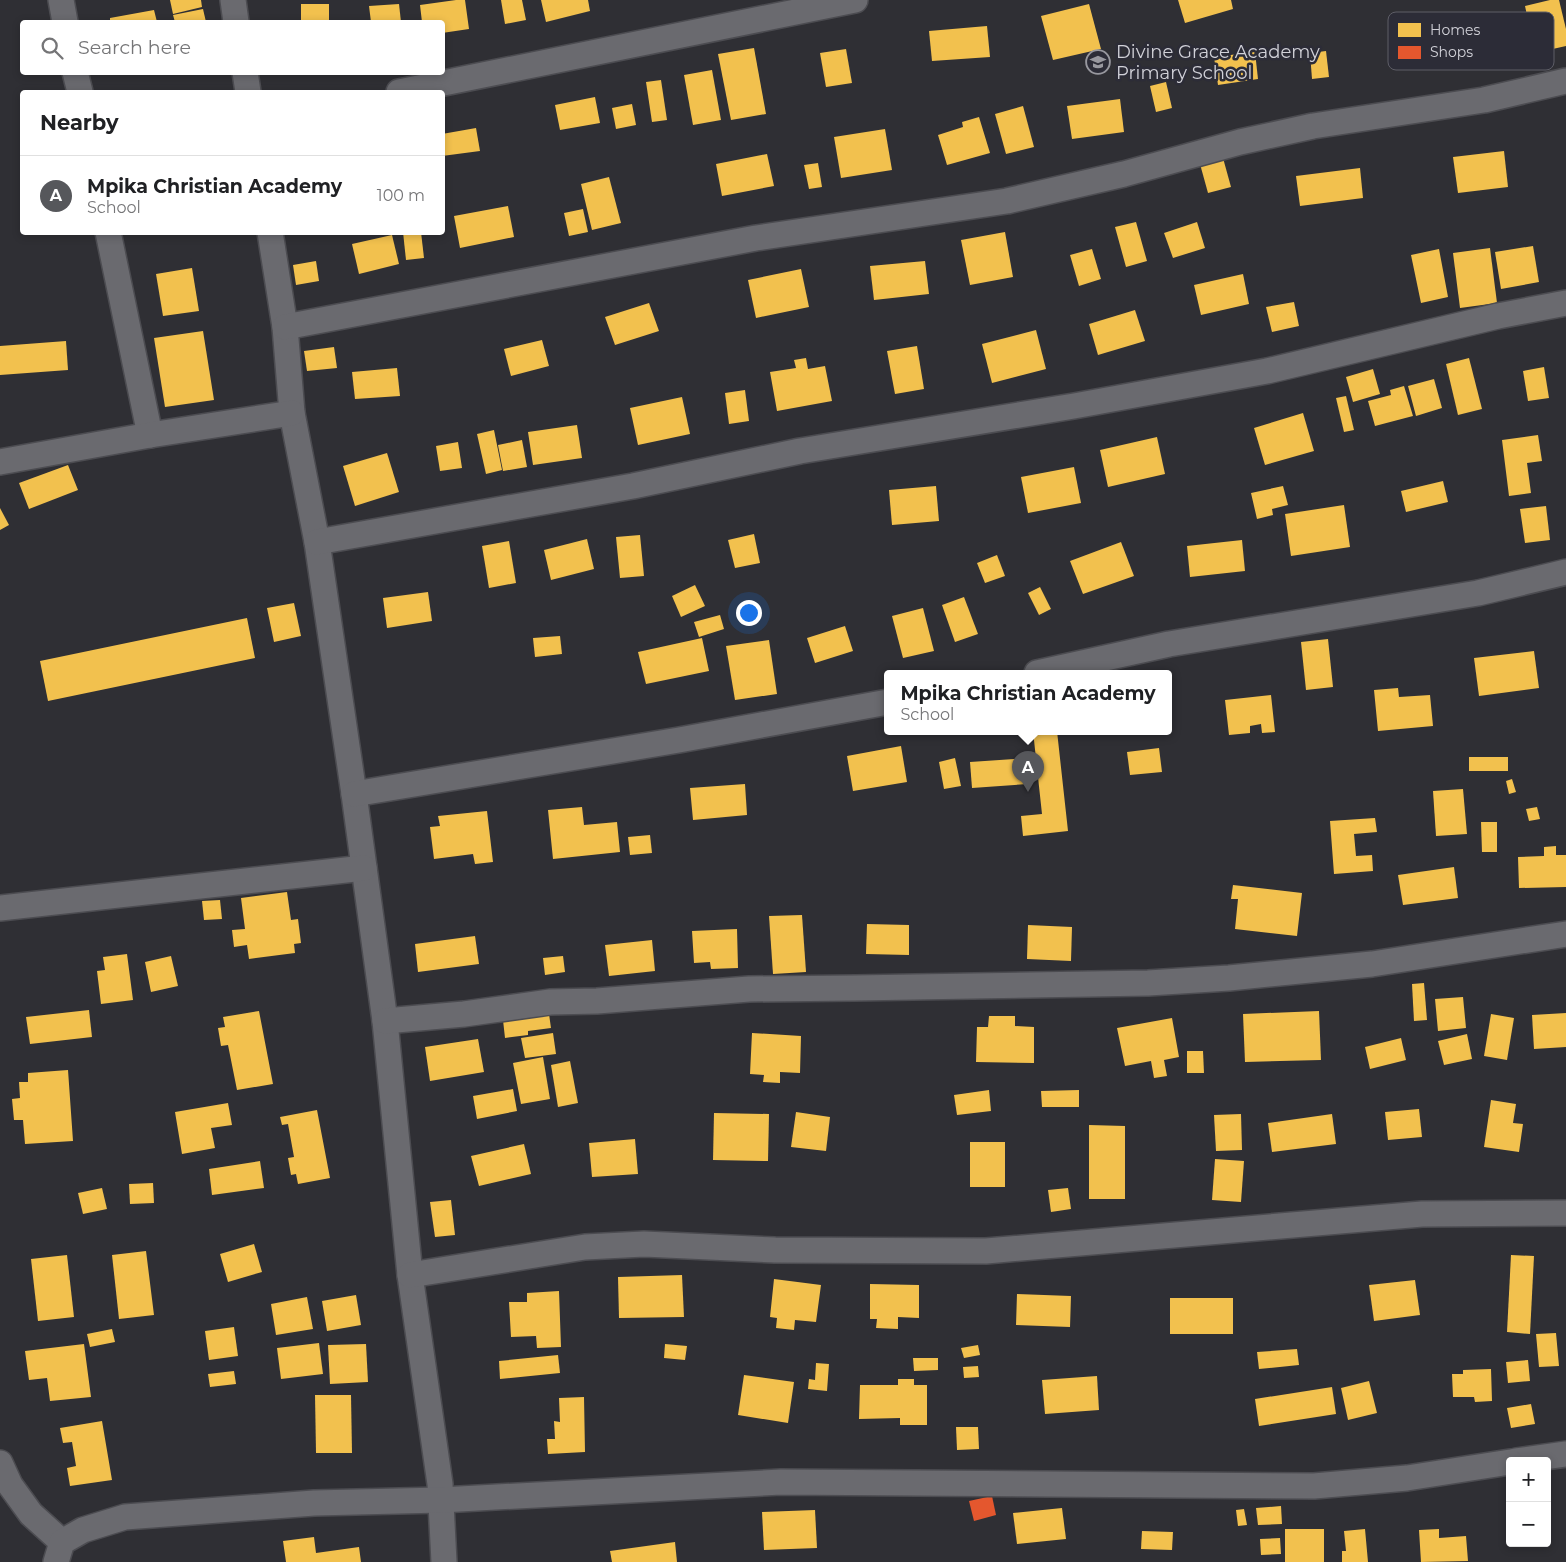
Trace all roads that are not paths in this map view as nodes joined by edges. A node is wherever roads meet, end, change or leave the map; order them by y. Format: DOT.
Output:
graph roads {
  1 [pos="62,0"];
  2 [pos="233,0"];
  3 [pos="855,0"];
  4 [pos="65,20"];
  5 [pos="236,20"];
  6 [pos="77,75"];
  7 [pos="245,75"];
  8 [pos="1566,81"];
  9 [pos="80,90"];
  10 [pos="248,90"];
  11 [pos="409,90"];
  12 [pos="109,235"];
  13 [pos="270,235"];
  14 [pos="1566,303"];
  15 [pos="285,327"];
  16 [pos="292,412"];
  17 [pos="150,435"];
  18 [pos="0,462"];
  19 [pos="317,542"];
  20 [pos="1566,572"];
  21 [pos="1051,670"];
  22 [pos="884,703"];
  23 [pos="354,794"];
  24 [pos="364,868"];
  25 [pos="0,908"];
  26 [pos="1566,934"];
  27 [pos="386,1022"];
  28 [pos="1566,1213"];
  29 [pos="410,1275"];
  30 [pos="1566,1454"];
  31 [pos="1545,1457"];
  32 [pos="0,1463"];
  33 [pos="1506,1463"];
  34 [pos="441,1500"];
  35 [pos="59,1552"];
  36 [pos="444,1562"];
  1 -- 4 [label="street"];
  2 -- 5 [label="street"];
  3 -- 11 [label="street"];
  6 -- 9 [label="street"];
  7 -- 10 [label="street"];
  8 -- 15 [label="street"];
  12 -- 17 [label="street"];
  13 -- 15 [label="street"];
  14 -- 19 [label="street"];
  15 -- 16 [label="street"];
  16 -- 17 [label="street"];
  16 -- 19 [label="street"];
  17 -- 18 [label="street"];
  19 -- 23 [label="street"];
  20 -- 21 [label="street"];
  22 -- 23 [label="street"];
  23 -- 24 [label="street"];
  24 -- 25 [label="street"];
  24 -- 27 [label="street"];
  26 -- 27 [label="street"];
  27 -- 29 [label="street"];
  28 -- 29 [label="street"];
  29 -- 34 [label="street"];
  30 -- 31 [label="street"];
  32 -- 35 [label="street"];
  33 -- 34 [label="street"];
  34 -- 35 [label="street"];
  34 -- 36 [label="street"];
}
